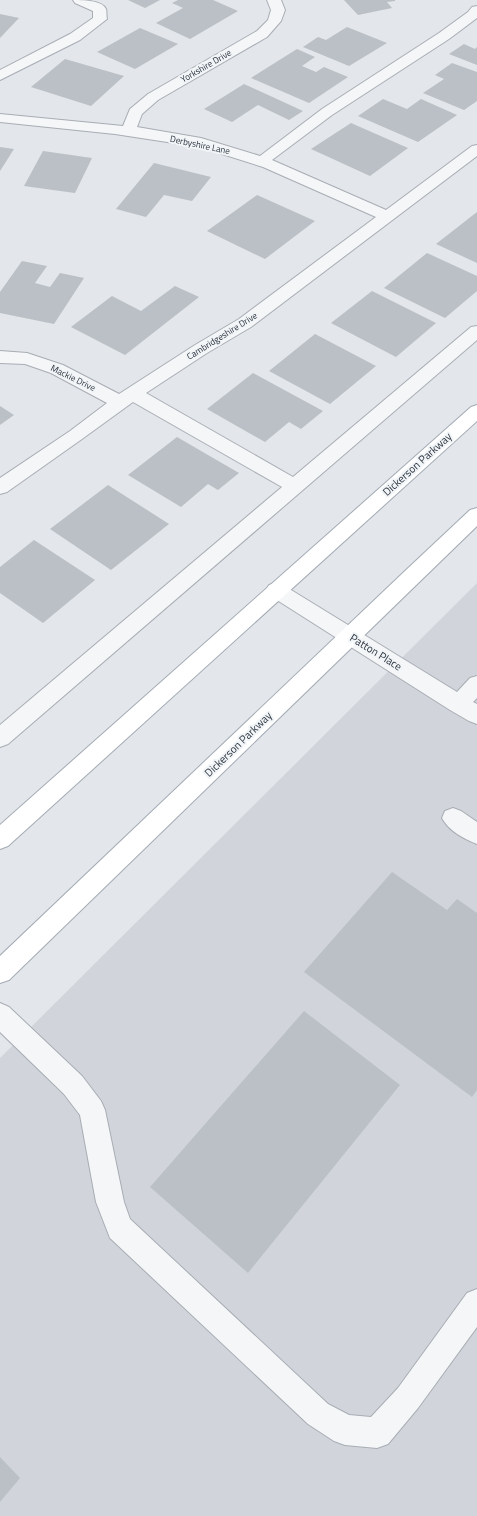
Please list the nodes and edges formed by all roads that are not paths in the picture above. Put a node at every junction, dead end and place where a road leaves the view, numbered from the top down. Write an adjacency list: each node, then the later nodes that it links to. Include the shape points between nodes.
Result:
1 (80, 0): 4 (street, via 99,9 100,19 75,37)
2 (274, 0): 6 (street, Yorkshire Drive, via 278,10 274,21 262,34 153,97 136,112)
3 (477, 10): 8 (street, via 444,36 327,112)
4 (0, 76)
5 (0, 118): 6 (street, Derbyshire Lane)
6 (128, 132): 8 (street, Derbyshire Lane, via 188,140)
7 (477, 149): 9 (street, Cambridgeshire Drive)
8 (262, 161): 9 (street, Derbyshire Lane)
9 (387, 216): 12 (street, Cambridgeshire Drive, via 245,323 200,349)
10 (477, 331): 14 (street)
11 (0, 357): 12 (street, Mackie Drive, via 27,359)
12 (127, 398): 14 (street, Mackie Drive); 15 (street, Cambridgeshire Drive)
13 (477, 411): 17 (main road, Dickerson Parkway)
14 (294, 486): 22 (street)
15 (0, 487)
16 (477, 515): 18 (main road, Dickerson Parkway)
17 (276, 590): 18 (street, Patton Place); 25 (main road, Dickerson Parkway)
18 (350, 636): 20 (street, Patton Place); 26 (main road, Dickerson Parkway)
19 (477, 684): 20 (street)
20 (458, 704): 21 (street, Patton Place)
21 (477, 715)
22 (0, 738)
23 (453, 818): 24 (street)
24 (477, 834)
25 (0, 839)
26 (0, 972)
27 (0, 1015): 28 (street, via 73,1085 92,1110 110,1202 120,1228 318,1414 345,1430 377,1432 408,1398)
28 (477, 1303)

